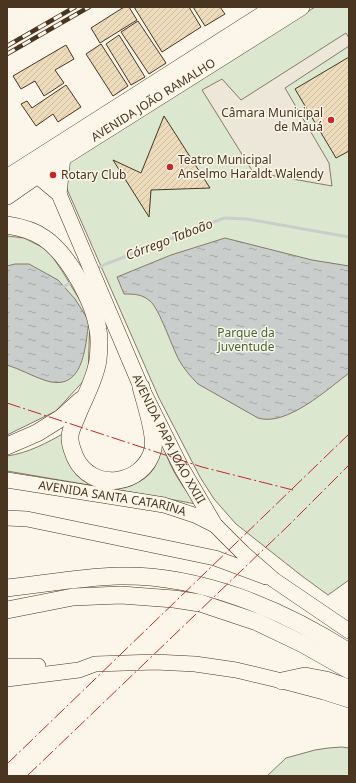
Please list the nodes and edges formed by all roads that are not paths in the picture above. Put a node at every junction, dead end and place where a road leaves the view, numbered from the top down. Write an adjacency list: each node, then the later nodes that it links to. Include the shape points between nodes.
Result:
1 (274, 7): 4 (highway, AVENIDA JOÃO RAMALHO)
2 (301, 7): 3 (highway, AVENIDA JOÃO RAMALHO)
3 (63, 157): 5 (highway, AVENIDA JOÃO RAMALHO); 6 (main road, AVENIDA PAPA JOÃO XXIII)
4 (12, 175): 5 (main road, AVENIDA PAPA JOÃO XXIII)
5 (35, 176): 6 (main road, AVENIDA PAPA JOÃO XXIII); 7 (highway, AVENIDA JOÃO RAMALHO)
6 (59, 194): 9 (main road, AVENIDA PAPA JOÃO XXIII, via 83,250)
7 (7, 196)
8 (7, 225): 9 (highway, via 27,229 44,237)
9 (96, 298): 10 (main road, AVENIDA PAPA JOÃO XXIII); 11 (highway, via 99,345 95,371)
10 (141, 387): 11 (highway, via 153,435 153,448 149,460 140,471 124,479 108,482 86,473 72,448 71,429); 15 (main road, AVENIDA PAPA JOÃO XXIII, via 181,467)
11 (85, 395): 12 (highway, via 61,418 37,433)
12 (7, 446)
13 (7, 480): 15 (main road, AVENIDA SANTA CATARINA, via 164,505)
14 (7, 518): 16 (main road, via 27,519 207,556)
15 (215, 525): 16 (main road, AVENIDA PAPA JOÃO XXIII)
16 (274, 580): 19 (main road, AVENIDA PAPA JOÃO XXIII)
17 (7, 588): 20 (highway, via 119,576 169,579 200,585 251,602 310,629)
18 (7, 610): 23 (highway, via 73,597 121,595 200,603 257,622)
19 (349, 631)
20 (349, 652)
21 (95, 664): 22 (main road); 24 (main road, via 79,670); 25 (main road, via 195,664)
22 (7, 666)
23 (349, 670)
24 (7, 679)
25 (282, 681): 26 (highway, via 305,676); 27 (main road)
26 (349, 688)
27 (349, 700)

